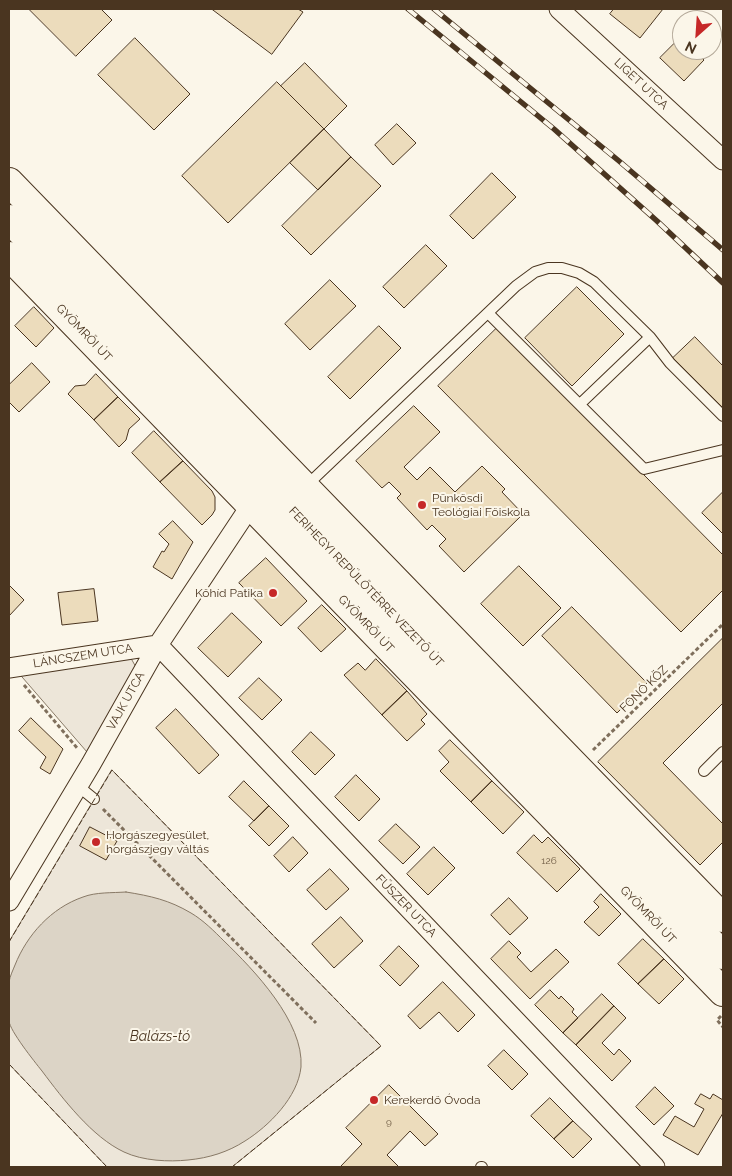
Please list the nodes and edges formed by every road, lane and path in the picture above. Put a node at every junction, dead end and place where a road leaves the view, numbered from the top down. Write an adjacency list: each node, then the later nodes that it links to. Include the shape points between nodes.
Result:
1 (559, 9): 2 (street, LIGET UTCA)
2 (723, 160)
3 (9, 182): 11 (street)
4 (9, 219): 26 (street, FERIHEGYI REPÜLŐTÉRRE VEZETŐ ÚT)
5 (9, 256): 12 (street, GYÖMRŐI ÚT)
6 (488, 313): 7 (lane, via 535,272 562,268 594,282); 8 (lane); 11 (lane)
7 (650, 337): 8 (lane); 9 (lane, via 670,363)
8 (580, 404): 10 (lane, via 644,469)
9 (723, 416)
10 (723, 450)
11 (305, 487): 19 (street)
12 (251, 505): 14 (street, VAJK UTCA); 27 (street, GYÖMRŐI ÚT)
13 (723, 624): 19 (path, FONÓ KÖZ)
14 (158, 645): 15 (street, LÁNCSZEM UTCA); 18 (street, VAJK UTCA); 31 (street, FŰSZER UTCA)
15 (9, 668)
16 (21, 683): 18 (path)
17 (723, 752): 20 (lane)
18 (91, 764): 21 (street, VAJK UTCA)
19 (576, 766): 25 (street)
20 (704, 771)
21 (78, 786): 22 (lane); 23 (street, VAJK UTCA)
22 (94, 800): 29 (path)
23 (14, 886): 24 (street, VAJK UTCA)
24 (9, 901)
25 (723, 918)
26 (723, 955)
27 (723, 992)
28 (717, 1020): 30 (path)
29 (316, 1023)
30 (723, 1027)
31 (655, 1167)

